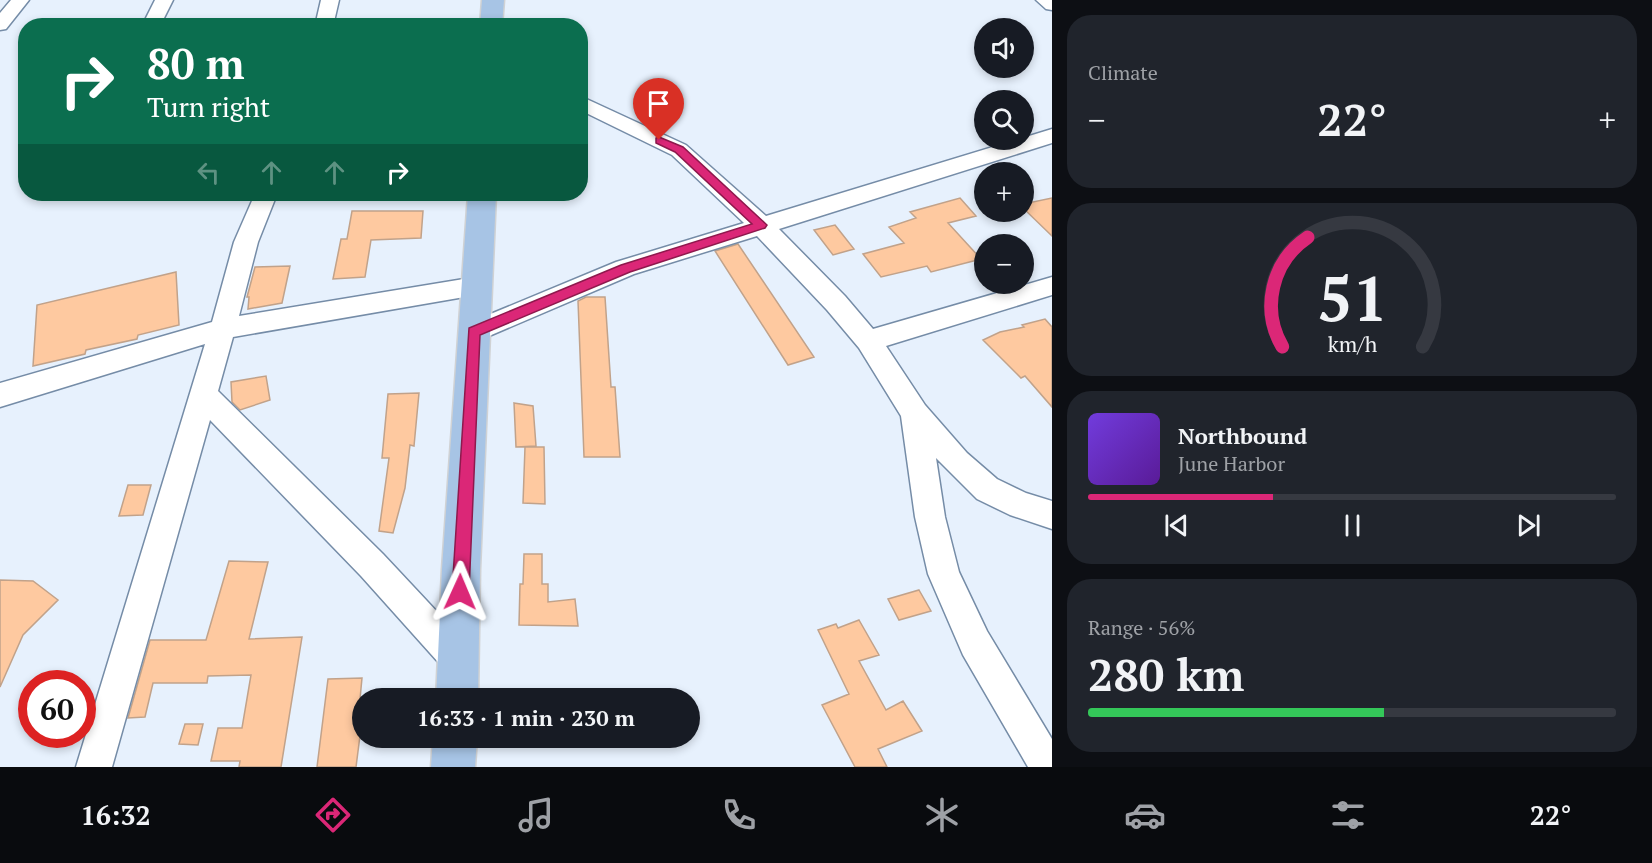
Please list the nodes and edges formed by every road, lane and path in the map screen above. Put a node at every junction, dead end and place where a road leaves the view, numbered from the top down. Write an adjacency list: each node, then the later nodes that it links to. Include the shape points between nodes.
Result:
1 (20, 0): 10 (street)
2 (164, 0): 7 (street)
3 (330, 0): 8 (street)
4 (493, 0): 9 (main road)
5 (1045, 0): 6 (street)
6 (1052, 5)
7 (155, 18)
8 (326, 18)
9 (492, 18)
10 (0, 25)
11 (588, 106): 15 (street, via 679,150)
12 (1052, 136): 15 (street)
13 (263, 201): 18 (street, via 246,242)
14 (482, 201): 16 (main road)
15 (761, 225): 19 (street, via 626,268); 20 (street)
16 (476, 286): 18 (street); 19 (main road)
17 (1052, 286): 20 (street)
18 (223, 329): 21 (street); 22 (street)
19 (473, 332): 25 (main road)
20 (868, 341): 23 (street)
21 (0, 395)
22 (204, 395): 25 (street, via 372,565); 28 (street)
23 (915, 413): 24 (street, via 957,462 987,489 1021,506); 30 (street, via 930,517 944,574 975,644)
24 (1052, 515)
25 (459, 660): 26 (main road)
26 (458, 688)
27 (454, 748): 29 (main road)
28 (93, 767)
29 (453, 767)
30 (1048, 767)

